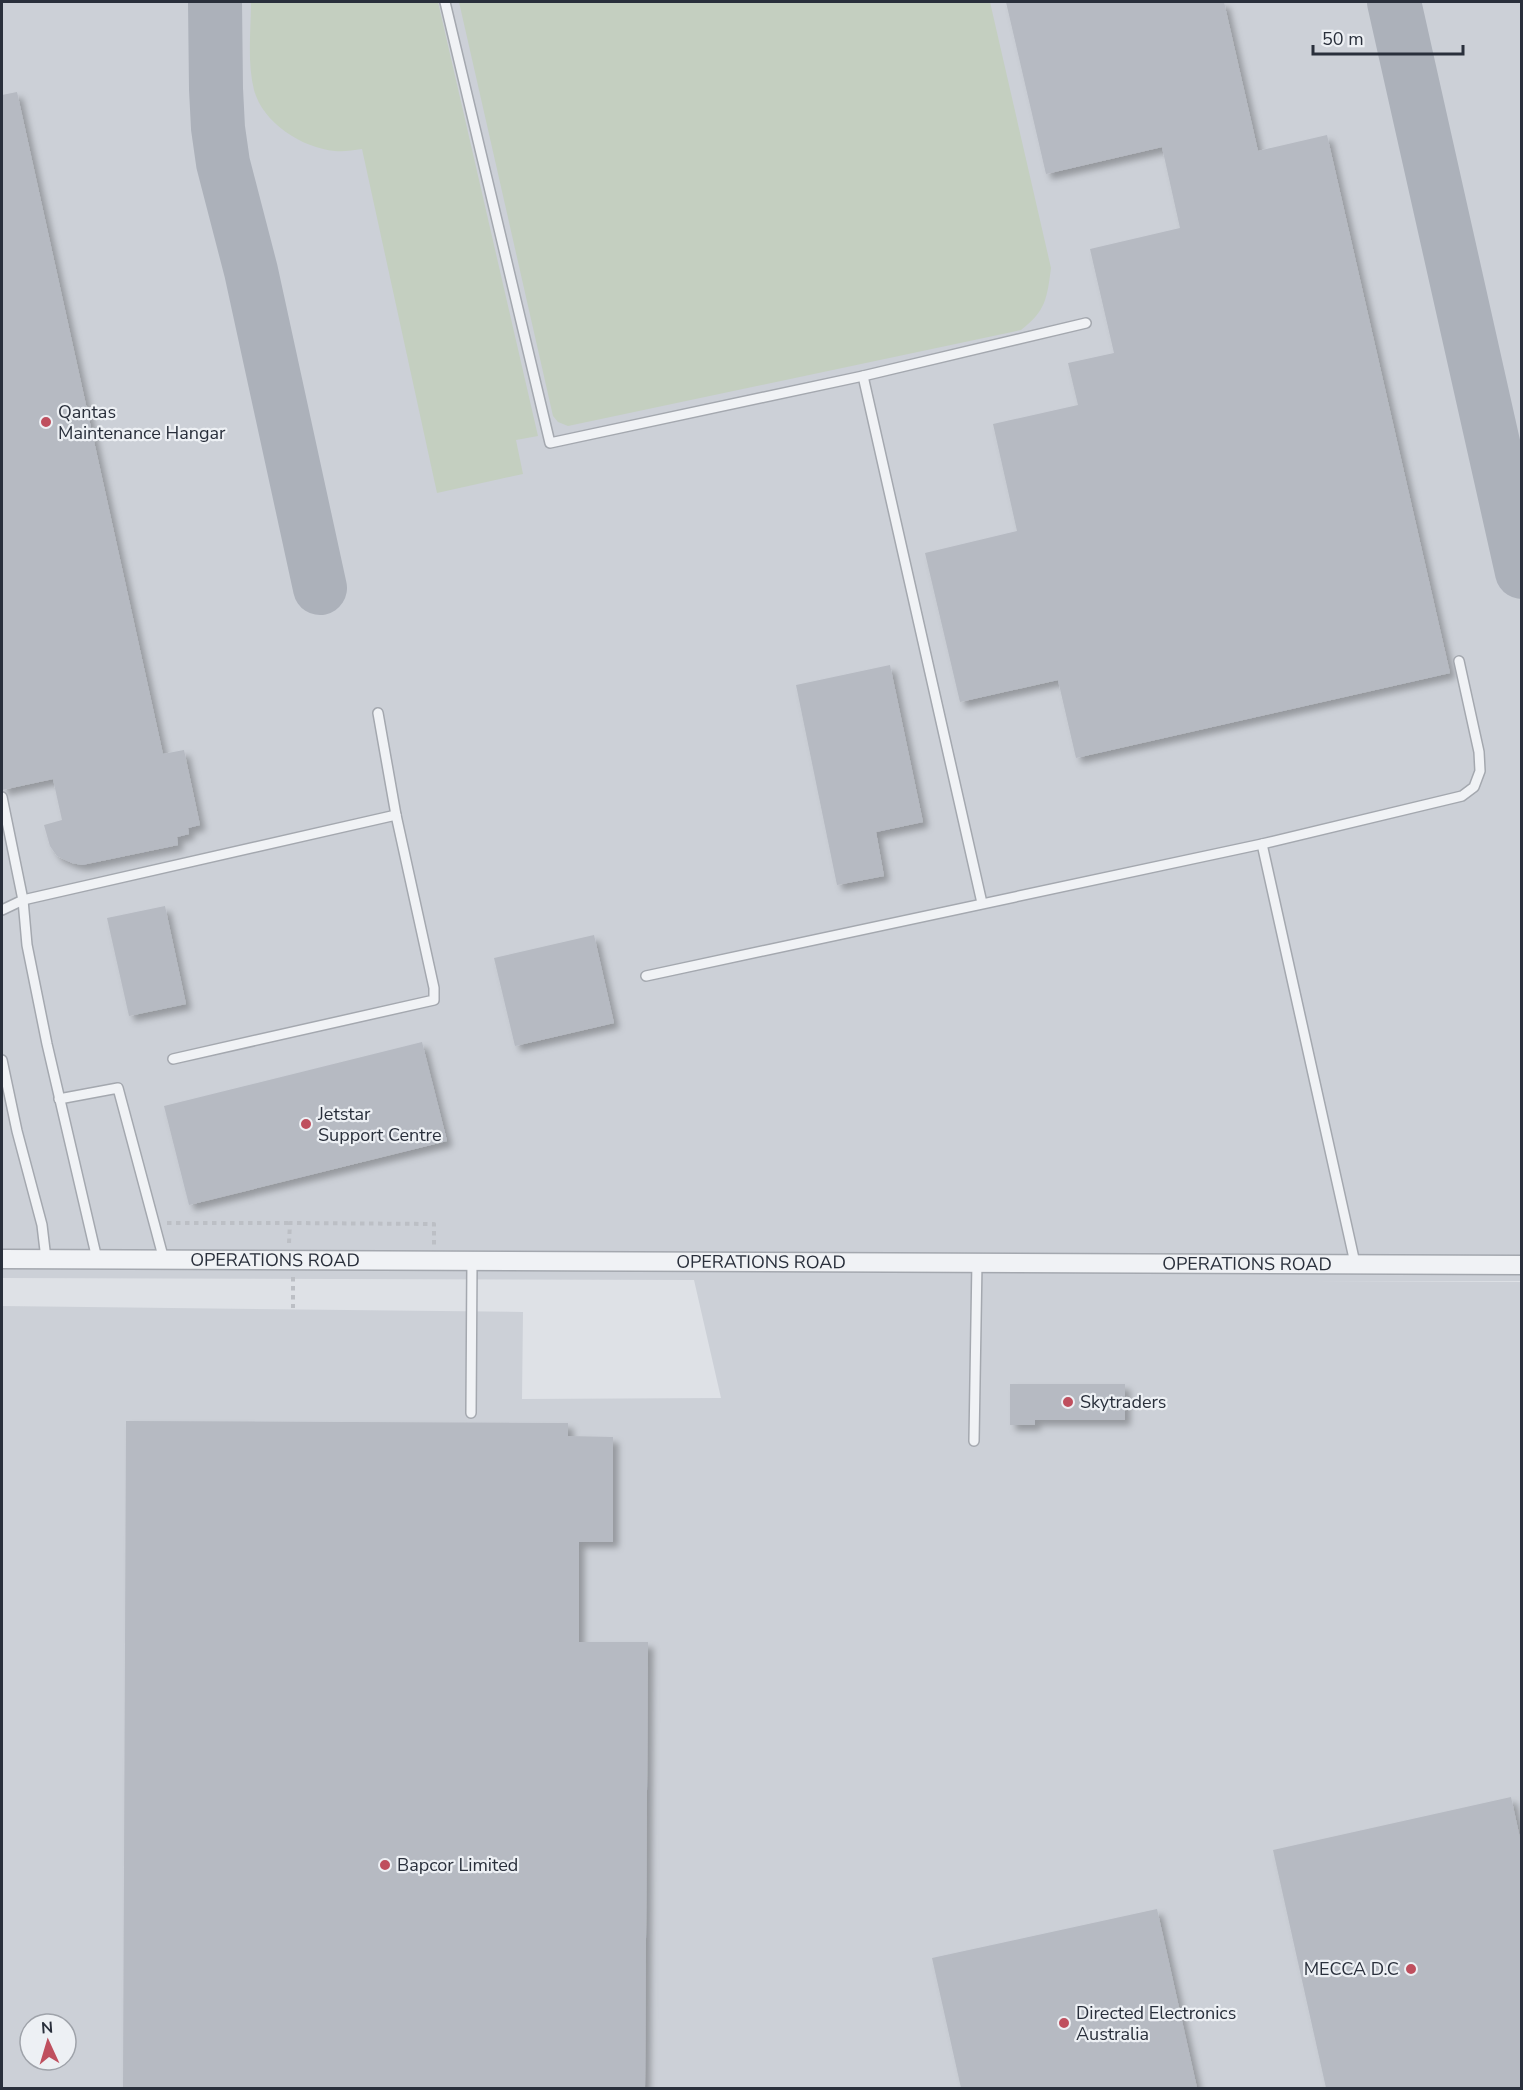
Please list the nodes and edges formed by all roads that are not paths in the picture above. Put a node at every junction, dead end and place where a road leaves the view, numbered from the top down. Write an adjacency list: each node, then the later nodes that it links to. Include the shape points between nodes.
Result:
1 (445, 2): 3 (lane, via 550,443)
2 (1086, 323): 3 (lane)
3 (862, 376): 10 (lane)
4 (1459, 661): 8 (lane, via 1479,752 1480,771 1474,787 1449,800)
5 (378, 713): 7 (lane)
6 (2, 797): 9 (lane)
7 (396, 815): 9 (lane); 13 (lane, via 434,1000)
8 (1262, 844): 10 (lane); 22 (lane)
9 (23, 900): 11 (lane); 15 (lane, via 27,945)
10 (982, 903): 12 (lane)
11 (2, 910)
12 (646, 976)
13 (173, 1059)
14 (2, 1060): 17 (lane, via 42,1225)
15 (59, 1099): 18 (lane); 19 (lane, via 118,1088)
16 (2, 1259): 17 (street, OPERATIONS ROAD)
17 (46, 1259): 18 (street, OPERATIONS ROAD)
18 (97, 1259): 19 (street, OPERATIONS ROAD)
19 (164, 1260): 20 (street, OPERATIONS ROAD)
20 (472, 1260): 21 (street, OPERATIONS ROAD); 24 (lane)
21 (978, 1262): 22 (street, OPERATIONS ROAD); 25 (lane)
22 (1355, 1263): 23 (street, OPERATIONS ROAD)
23 (1521, 1264)
24 (471, 1413)
25 (974, 1442)

